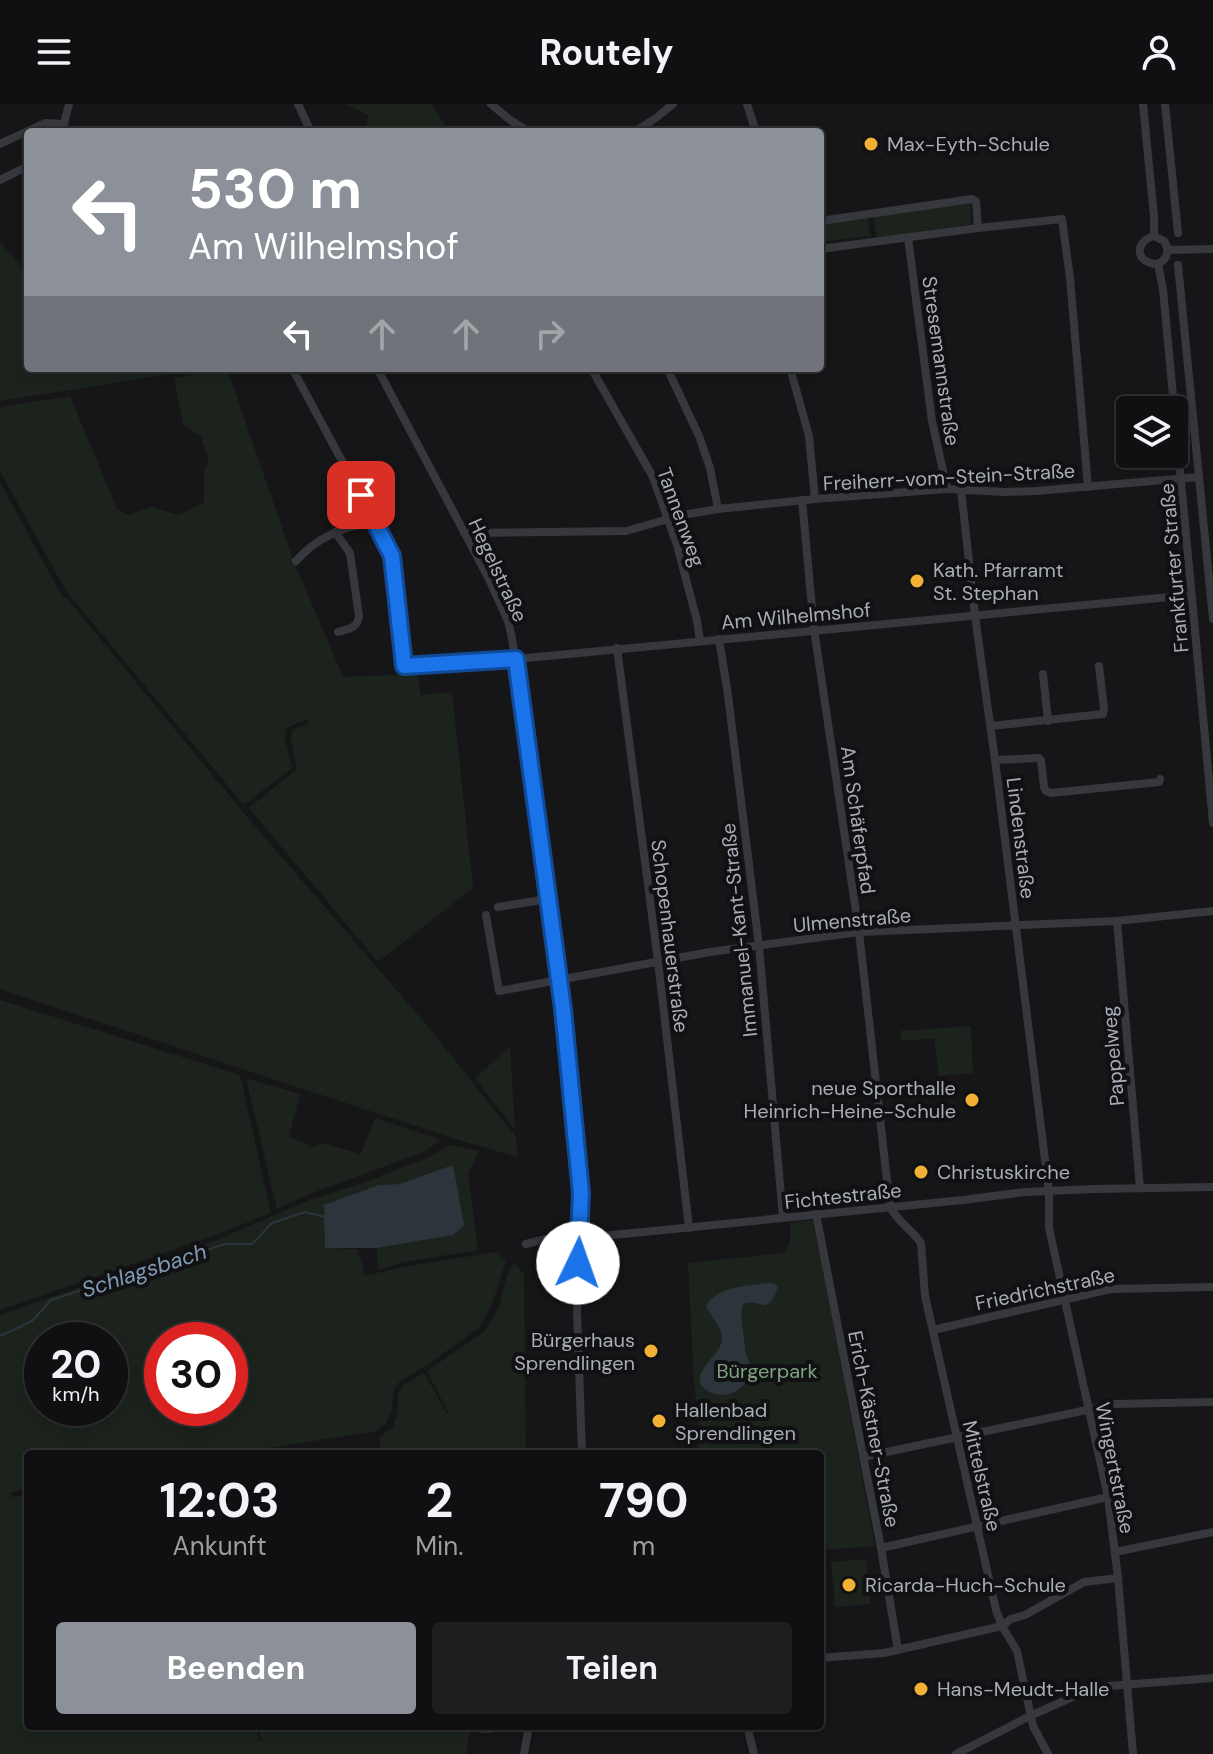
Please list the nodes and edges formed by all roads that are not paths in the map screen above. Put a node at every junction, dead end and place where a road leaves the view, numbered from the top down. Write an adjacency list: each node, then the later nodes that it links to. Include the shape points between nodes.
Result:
1 (69, 104): 9 (street)
2 (298, 104): 10 (street)
3 (491, 104): 11 (street)
4 (673, 104): 12 (street)
5 (747, 104): 13 (street)
6 (1143, 104): 21 (street)
7 (1165, 104): 20 (street)
8 (34, 128): 9 (street, via 45,123)
9 (62, 128)
10 (309, 128)
11 (523, 128)
12 (640, 128)
13 (755, 128)
14 (24, 133): 15 (street)
15 (0, 144)
16 (24, 168): 17 (street)
17 (0, 180)
18 (824, 220): 19 (street, via 972,199)
19 (978, 228): 22 (street); 35 (street, via 1062,219)
20 (1178, 233)
21 (1154, 236): 25 (street); 26 (street, via 1145,239 1140,252 1148,263)
22 (908, 238): 23 (street); 36 (street, Stresemannstraße, via 932,421)
23 (824, 248)
24 (1213, 249): 25 (street)
25 (1168, 250): 26 (street)
26 (1158, 264): 34 (street, Frankfurter Straße)
27 (1178, 265): 33 (street, Frankfurter Straße)
28 (294, 372): 42 (street)
29 (379, 372): 44 (street, Hegelstraße)
30 (593, 372): 41 (street, Tannenweg, via 653,477)
31 (669, 372): 40 (street, via 699,436)
32 (791, 372): 38 (street, via 809,436)
33 (1199, 477): 34 (street, Freiherr-vom-Stein-Straße); 48 (street, Frankfurter Straße)
34 (1182, 478): 35 (street, Freiherr-vom-Stein-Straße); 46 (street, Frankfurter Straße)
35 (1088, 487): 37 (street, Freiherr-vom-Stein-Straße)
36 (947, 489): 37 (street, Freiherr-vom-Stein-Straße); 38 (street, Freiherr-vom-Stein-Straße)
37 (961, 489): 47 (street, Lindenstraße)
38 (815, 499): 39 (street, Freiherr-vom-Stein-Straße)
39 (802, 500): 40 (street, Freiherr-vom-Stein-Straße); 50 (street, Am Schäferpfad)
40 (718, 509): 41 (street, Freiherr-vom-Stein-Straße)
41 (668, 519): 44 (street, Freiherr-vom-Stein-Straße, via 618,531); 53 (street, Tannenweg)
42 (375, 522): 43 (street); 55 (street, Am Wilhelmshof, via 392,556 404,666)
43 (335, 532): 45 (street); 51 (street, via 350,553 359,616 357,624)
44 (464, 533): 55 (street, Hegelstraße, via 508,621)
45 (296, 561)
46 (1191, 595): 47 (street, Am Wilhelmshof); 49 (street, Frankfurter Straße)
47 (975, 616): 50 (street, Am Wilhelmshof); 59 (street, Lindenstraße)
48 (1213, 621): 49 (street)
49 (1195, 625): 62 (street, Frankfurter Straße)
50 (814, 629): 52 (street, Am Wilhelmshof); 69 (street, Am Schäferpfad)
51 (338, 632)
52 (719, 639): 53 (street, Am Wilhelmshof); 70 (street, Immanuel-Kant-Straße)
53 (700, 641): 54 (street, Am Wilhelmshof)
54 (617, 648): 55 (street, Am Wilhelmshof); 71 (street, Schopenhauerstraße)
55 (516, 659): 63 (street, Hegelstraße)
56 (1099, 666): 58 (street, via 1103,714)
57 (1043, 674): 58 (street)
58 (1048, 721): 59 (street)
59 (991, 726): 60 (street, Lindenstraße)
60 (995, 760): 61 (street, via 1039,758 1044,787 1051,793); 68 (street, Lindenstraße)
61 (1160, 779)
62 (1213, 823)
63 (548, 899): 64 (street); 72 (street, Hegelstraße)
64 (498, 907)
65 (1213, 911): 67 (street, Ulmenstraße)
66 (486, 915): 72 (street, Ulmenstraße, via 499,991)
67 (1117, 921): 68 (street, Ulmenstraße); 74 (street, Pappelweg)
68 (1016, 925): 69 (street, Ulmenstraße); 75 (street, Lindenstraße)
69 (859, 932): 70 (street, Ulmenstraße); 76 (street, Am Schäferpfad)
70 (759, 946): 71 (street, Ulmenstraße); 78 (street, Immanuel-Kant-Straße)
71 (658, 961): 72 (street, Ulmenstraße); 79 (street, Schopenhauerstraße)
72 (560, 980): 80 (street, Hegelstraße, via 581,1193)
73 (1213, 1187): 74 (street, Fichtestraße)
74 (1140, 1188): 75 (street, Fichtestraße)
75 (1049, 1191): 76 (street, Fichtestraße); 83 (street, Wingertstraße, via 1049,1228)
76 (890, 1207): 77 (street, Fichtestraße); 84 (street, Mittelstraße, via 921,1243 923,1290)
77 (816, 1214): 78 (street, Fichtestraße); 89 (street, Erich-Kästner-Straße)
78 (783, 1218): 79 (street, Fichtestraße)
79 (689, 1228): 80 (street, Fichtestraße)
80 (579, 1238): 81 (street, Fichtestraße); 88 (street, Hegelstraße)
81 (526, 1244)
82 (1213, 1287): 83 (street, Friedrichstraße, via 1119,1288)
83 (1064, 1299): 84 (street, Friedrichstraße); 86 (street, Wingertstraße)
84 (933, 1330): 87 (street, Mittelstraße)
85 (1213, 1402): 86 (street, via 1121,1403)
86 (1088, 1410): 87 (street); 90 (street, Wingertstraße)
87 (957, 1436): 89 (street); 91 (street, Mittelstraße)
88 (582, 1450)
89 (863, 1457): 93 (street, Erich-Kästner-Straße)
90 (1108, 1497): 91 (street); 94 (street, Wingertstraße)
91 (977, 1526): 93 (street); 96 (street, Mittelstraße)
92 (1213, 1532): 94 (street)
93 (881, 1548): 97 (street, Erich-Kästner-Straße)
94 (1115, 1552): 95 (street, Wingertstraße)
95 (1118, 1578): 96 (street, via 1084,1582); 100 (street, Wingertstraße)
96 (1002, 1626): 97 (street); 101 (street, Mittelstraße, via 1017,1651)
97 (898, 1650): 98 (street)
98 (824, 1658)
99 (1213, 1678): 100 (street)
100 (1128, 1685): 101 (street, via 1095,1687); 108 (street, Wingertstraße)
101 (1030, 1716): 106 (street); 107 (street, Mittelstraße)
102 (528, 1730): 104 (street)
103 (748, 1730): 105 (street)
104 (524, 1754)
105 (754, 1754)
106 (956, 1754)
107 (1048, 1754)
108 (1133, 1754)

